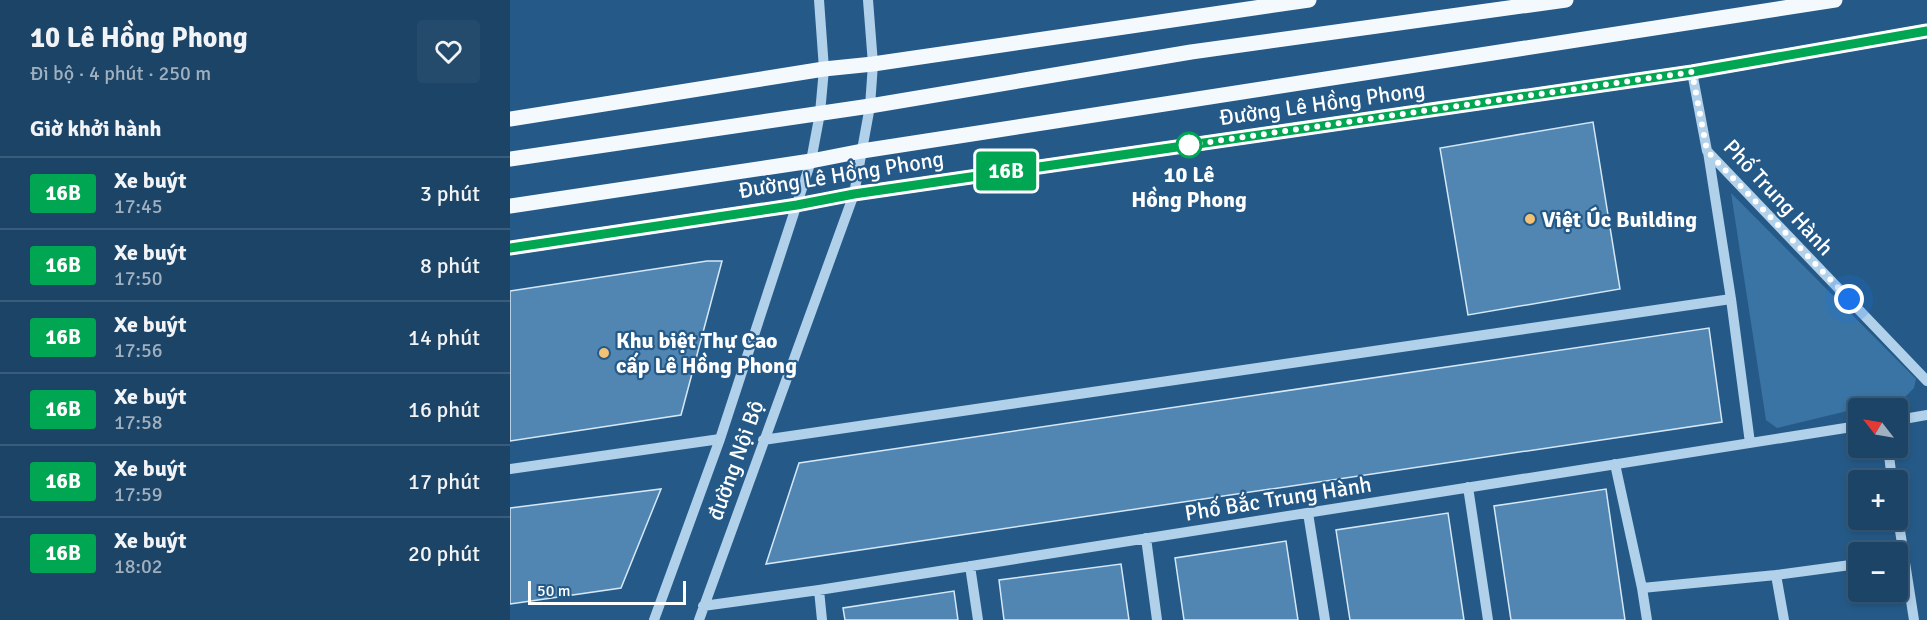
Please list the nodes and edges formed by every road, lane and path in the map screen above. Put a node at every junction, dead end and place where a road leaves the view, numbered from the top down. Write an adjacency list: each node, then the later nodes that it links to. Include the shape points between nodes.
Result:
1 (819, 0): 8 (street, đường Nội Bộ)
2 (868, 0): 7 (street, đường Nội Bộ)
3 (1309, 0): 7 (main road)
4 (1566, 0): 10 (main road, via 1191,52)
5 (1835, 0): 13 (main road, Đường Lê Hồng Phong)
6 (1927, 31): 9 (main road, Đường Lê Hồng Phong)
7 (873, 64): 8 (main road); 10 (street, đường Nội Bộ)
8 (824, 69): 11 (street, đường Nội Bộ); 12 (main road)
9 (1692, 72): 14 (street, Phố Trung Hành); 17 (main road, Đường Lê Hồng Phong)
10 (870, 106): 11 (main road); 13 (street, đường Nội Bộ)
11 (820, 113): 15 (main road); 16 (street, đường Nội Bộ)
12 (510, 119)
13 (862, 151): 16 (main road, Đường Lê Hồng Phong); 17 (street, đường Nội Bộ)
14 (1707, 151): 21 (street); 22 (street, Phố Trung Hành)
15 (510, 159)
16 (811, 160): 18 (street, đường Nội Bộ); 19 (main road, Đường Lê Hồng Phong)
17 (854, 194): 18 (main road, Đường Lê Hồng Phong); 27 (street, đường Nội Bộ)
18 (797, 205): 20 (main road, Đường Lê Hồng Phong); 26 (street, đường Nội Bộ)
19 (510, 206)
20 (510, 248)
21 (1731, 299): 27 (street); 28 (street)
22 (1927, 381)
23 (1927, 415): 24 (street)
24 (1908, 418)
25 (1848, 428): 28 (street, Phố Bắc Trung Hành)
26 (720, 439): 30 (street); 41 (street, đường Nội Bộ)
27 (763, 440): 40 (street, đường Nội Bộ)
28 (1750, 443): 29 (street, Phố Bắc Trung Hành)
29 (1615, 464): 31 (street, Phố Bắc Trung Hành); 37 (street)
30 (510, 470)
31 (1468, 487): 32 (street, Phố Bắc Trung Hành); 47 (street)
32 (1308, 513): 33 (street, Phố Bắc Trung Hành); 46 (street)
33 (1146, 538): 35 (street, Phố Bắc Trung Hành); 45 (street)
34 (1848, 565): 36 (street)
35 (970, 566): 38 (street, Phố Bắc Trung Hành); 44 (street)
36 (1776, 575): 37 (street); 49 (street)
37 (1642, 588): 48 (street)
38 (819, 590): 40 (street, Phố Bắc Trung Hành); 43 (street)
39 (1908, 594): 50 (street)
40 (704, 606): 42 (street, đường Nội Bộ)
41 (654, 620)
42 (699, 620)
43 (822, 620)
44 (978, 620)
45 (1158, 620)
46 (1324, 620)
47 (1488, 620)
48 (1647, 620)
49 (1784, 620)
50 (1914, 620)

